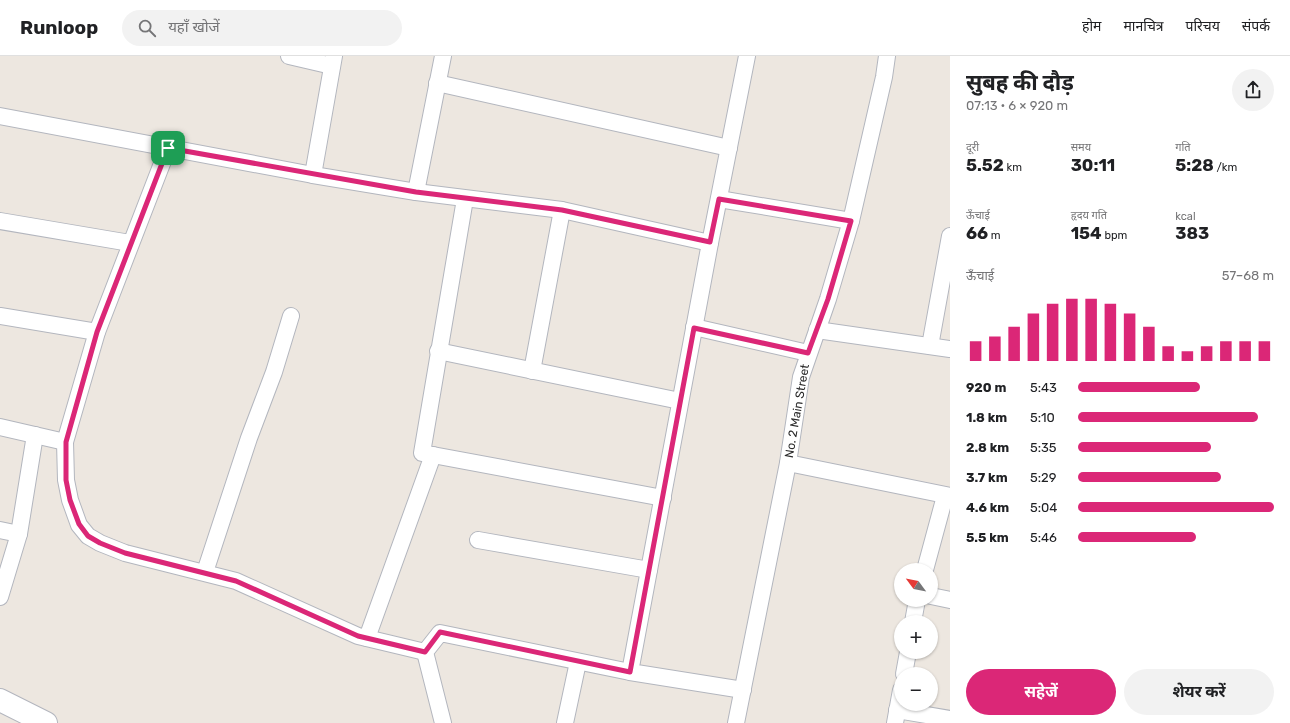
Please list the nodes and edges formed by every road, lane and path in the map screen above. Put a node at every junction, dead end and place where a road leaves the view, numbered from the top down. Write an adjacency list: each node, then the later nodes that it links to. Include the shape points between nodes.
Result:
1 (289, 56): 5 (street)
2 (443, 56): 6 (street)
3 (747, 56): 9 (street)
4 (887, 56): 16 (street, No. 2 Main Street)
5 (333, 61): 10 (street)
6 (437, 83): 9 (street); 11 (street)
7 (0, 116): 8 (street)
8 (168, 148): 10 (street); 19 (street)
9 (729, 148): 13 (street)
10 (313, 175): 11 (street)
11 (416, 192): 12 (street)
12 (465, 199): 14 (street); 27 (street)
13 (719, 199): 16 (street); 18 (street)
14 (562, 210): 18 (street); 29 (street)
15 (0, 221): 19 (street)
16 (851, 221): 23 (street, No. 2 Main Street)
17 (950, 236): 25 (street)
18 (710, 242): 22 (street)
19 (130, 243): 24 (street)
20 (0, 316): 24 (street)
21 (291, 316): 43 (street)
22 (694, 328): 28 (street); 30 (street)
23 (817, 330): 25 (street); 28 (street, No. 2 Main Street)
24 (97, 332): 33 (street)
25 (930, 346): 26 (street)
26 (950, 349)
27 (438, 351): 29 (street); 34 (street, via 422,453)
28 (808, 353): 35 (street, No. 2 Main Street, via 801,377)
29 (532, 371): 30 (street)
30 (680, 401): 37 (street)
31 (0, 427): 32 (street)
32 (35, 435): 33 (street); 39 (street)
33 (66, 442): 43 (street, via 66,480 70,500 79,524 88,536 125,553)
34 (433, 455): 37 (street); 47 (street)
35 (788, 463): 36 (street); 51 (street, No. 2 Main Street)
36 (948, 496): 41 (street)
37 (662, 498): 42 (street)
38 (0, 530): 39 (street)
39 (19, 534): 44 (street)
40 (478, 540): 42 (street)
41 (927, 563)
42 (649, 570): 50 (street)
43 (205, 572): 47 (street, via 236,581)
44 (0, 597)
45 (938, 597): 46 (street)
46 (950, 600)
47 (367, 638): 48 (street)
48 (425, 652): 49 (street, via 440,632); 56 (street)
49 (578, 662): 50 (street); 57 (street)
50 (630, 672): 51 (street)
51 (743, 690): 58 (street, No. 2 Main Street)
52 (0, 700): 55 (street)
53 (896, 716): 54 (street)
54 (950, 719)
55 (46, 723)
56 (443, 723)
57 (565, 723)
58 (736, 723)

